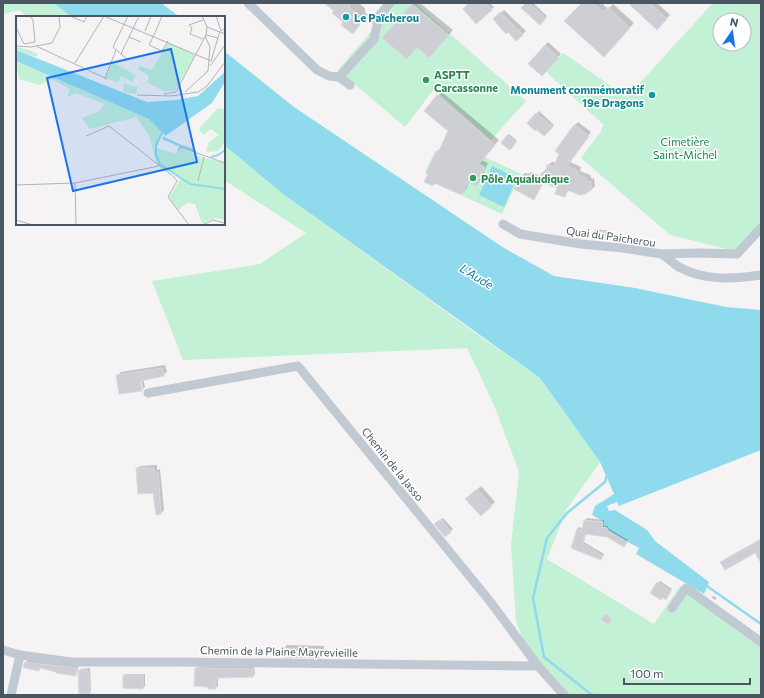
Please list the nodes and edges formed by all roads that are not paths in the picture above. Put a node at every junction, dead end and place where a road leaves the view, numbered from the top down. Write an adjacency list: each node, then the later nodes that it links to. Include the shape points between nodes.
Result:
1 (248, 3): 3 (street, via 317,70)
2 (390, 3): 3 (street, via 379,16 374,39)
3 (339, 78): 4 (street)
4 (350, 85)
5 (503, 224): 7 (street, Quai du Paicherou, via 520,234)
6 (761, 228): 7 (street, via 737,254)
7 (661, 254): 8 (street, Quai du Paicherou, via 681,268 703,276 734,279)
8 (761, 275)
9 (148, 393): 14 (street, Chemin de la Jasso, via 298,366 489,600)
10 (672, 608): 11 (street, via 686,588)
11 (761, 642)
12 (3, 650): 13 (street, Chemin de la Plaine Mayrevieille)
13 (20, 655): 14 (street, Chemin de la Plaine Mayrevieille, via 71,662); 15 (street)
14 (538, 666): 16 (street, Chemin de la Jasso)
15 (11, 695)
16 (564, 695)

